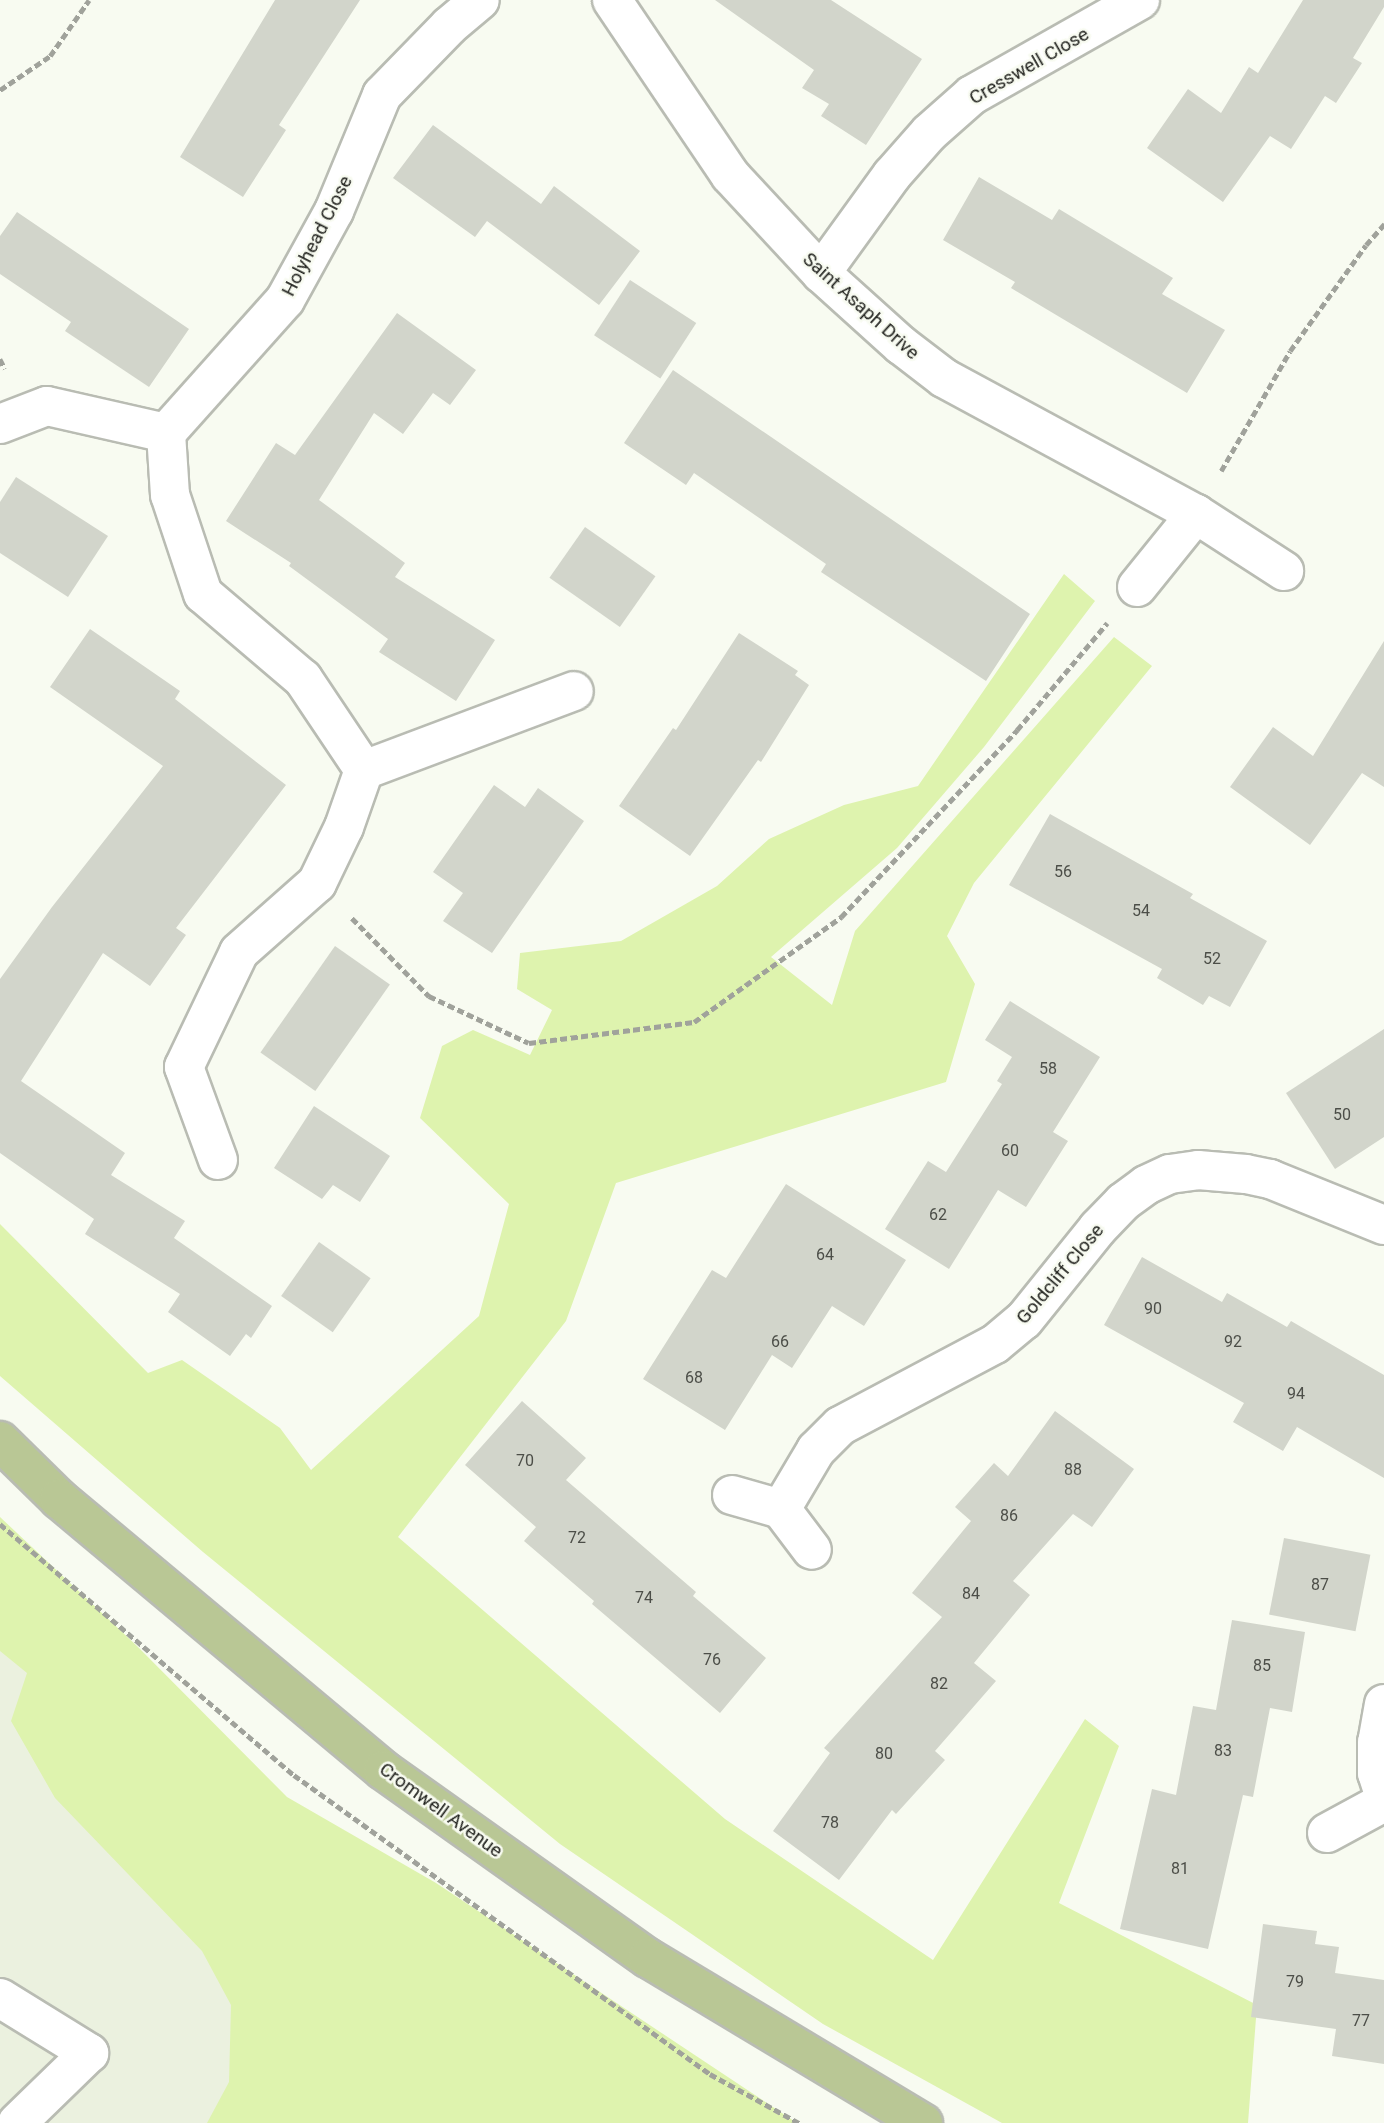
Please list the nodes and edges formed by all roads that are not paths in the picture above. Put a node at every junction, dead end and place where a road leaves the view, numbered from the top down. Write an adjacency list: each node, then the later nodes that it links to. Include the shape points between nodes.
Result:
1 (480, 0): 6 (street, Holyhead Close, via 382,95 334,211 285,300)
2 (612, 0): 4 (street, Saint Asaph Drive, via 730,175)
3 (1140, 0): 4 (street, Cresswell Close, via 972,95 929,133 892,175)
4 (821, 273): 7 (street, Saint Asaph Drive, via 944,378)
5 (0, 424): 6 (street, via 47,406)
6 (166, 433): 11 (street, via 170,495 203,594 303,679)
7 (1196, 514): 8 (street, Saint Asaph Drive); 9 (street)
8 (1284, 571)
9 (1137, 587)
10 (574, 691): 11 (street)
11 (364, 770): 12 (street, via 317,883 239,951 184,1066)
12 (218, 1160)
13 (1384, 1225): 16 (street, Goldcliff Close, via 1270,1179 1246,1174 1198,1170 1170,1174 1146,1185 1106,1219 1024,1320 995,1344 840,1426 816,1450)
14 (0, 1441): 24 (main road, Cromwell Avenue, via 59,1499 383,1770 648,1958)
15 (732, 1495): 16 (street)
16 (781, 1509): 17 (street)
17 (812, 1550)
18 (1384, 1704): 19 (street, via 1377,1742 1377,1773)
19 (1384, 1796)
20 (1384, 1802): 21 (street)
21 (1327, 1833)
22 (0, 1998): 23 (street, via 89,2053)
23 (18, 2123)
24 (923, 2123)

